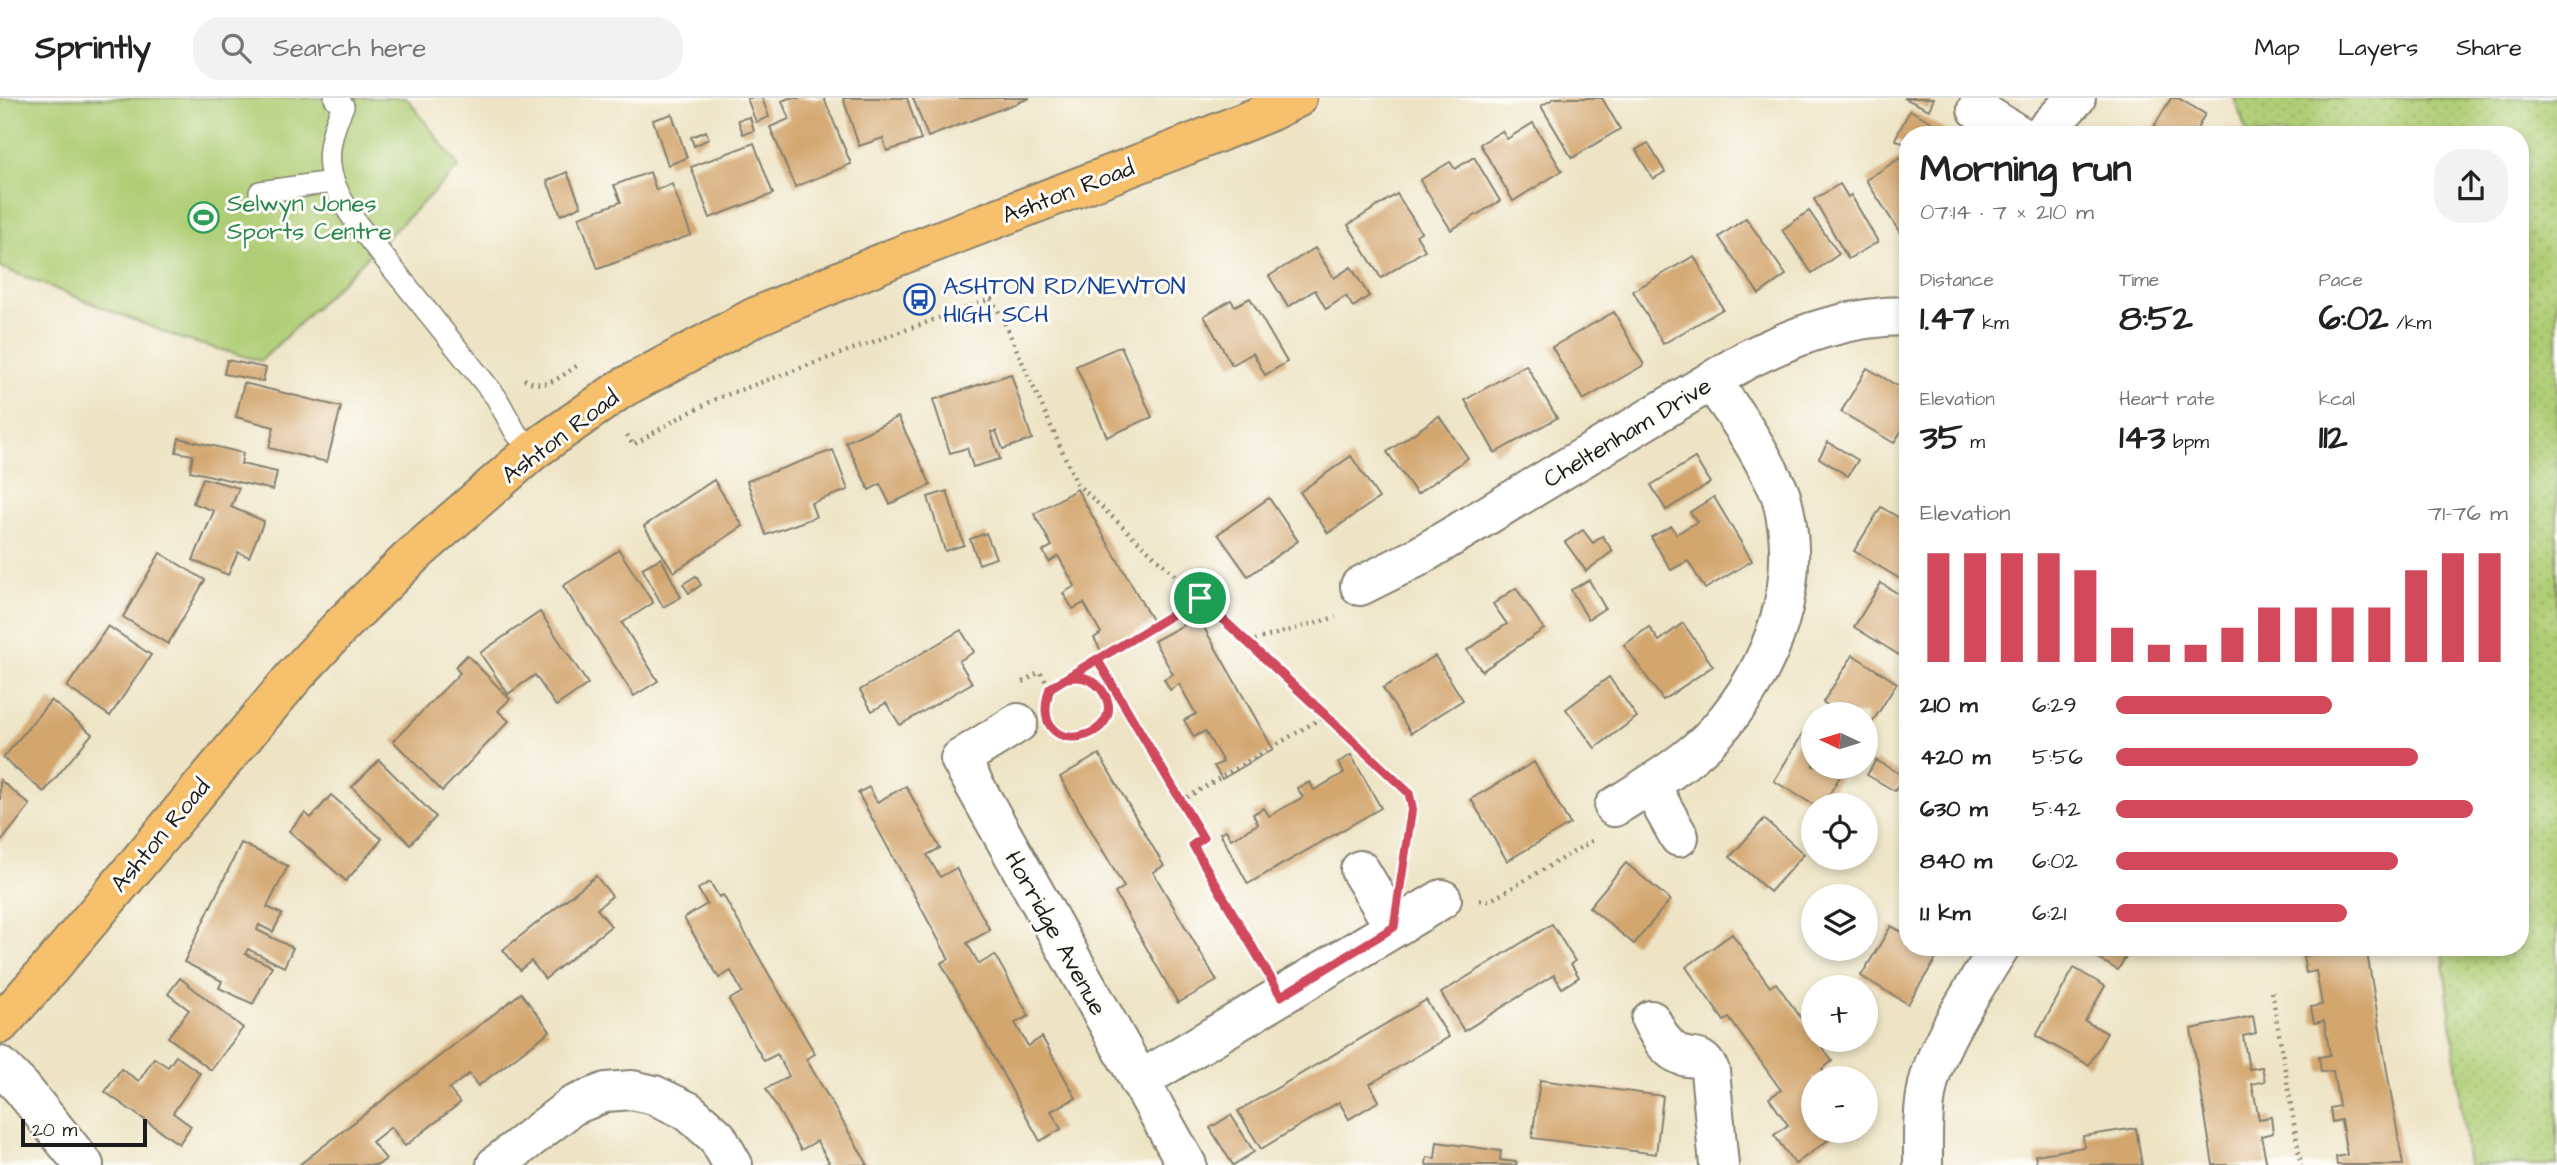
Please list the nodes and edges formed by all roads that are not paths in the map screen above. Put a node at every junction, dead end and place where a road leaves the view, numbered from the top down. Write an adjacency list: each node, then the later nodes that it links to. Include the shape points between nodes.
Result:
1 (1297, 98): 11 (main road, Ashton Road, via 755,317 621,389)
2 (2076, 98): 6 (street)
3 (342, 101): 7 (lane, via 329,144)
4 (1977, 109): 5 (street)
5 (2004, 126)
6 (2049, 126)
7 (332, 182): 8 (lane); 11 (lane, via 357,225 496,397 516,433)
8 (260, 192)
9 (1899, 317): 10 (street, Cheltenham Drive, via 1847,321 1775,345)
10 (1711, 382): 12 (street, Cheltenham Drive, via 1416,558); 14 (street, via 1740,420 1782,497 1788,535 1783,618 1752,684 1716,732)
11 (534, 450): 22 (main road, Ashton Road, via 410,558 340,627)
12 (1360, 586)
13 (1018, 723): 24 (street, Horridge Avenue, via 960,759)
14 (1650, 785): 15 (street); 16 (street)
15 (1614, 807)
16 (1679, 837)
17 (1360, 870): 19 (street)
18 (1442, 899): 19 (street)
19 (1394, 927): 24 (street)
20 (1995, 956): 30 (street, via 1959,1016 1928,1083)
21 (1651, 1020): 29 (street, via 1666,1046 1680,1056 1699,1057 1710,1071)
22 (0, 1024)
23 (0, 1066): 25 (street)
24 (1139, 1081): 28 (street, Horridge Avenue)
25 (84, 1165)
26 (496, 1165): 27 (street, via 572,1106 606,1092 632,1090 688,1111 717,1137)
27 (733, 1165)
28 (1187, 1165)
29 (1719, 1165)
30 (1923, 1165)

